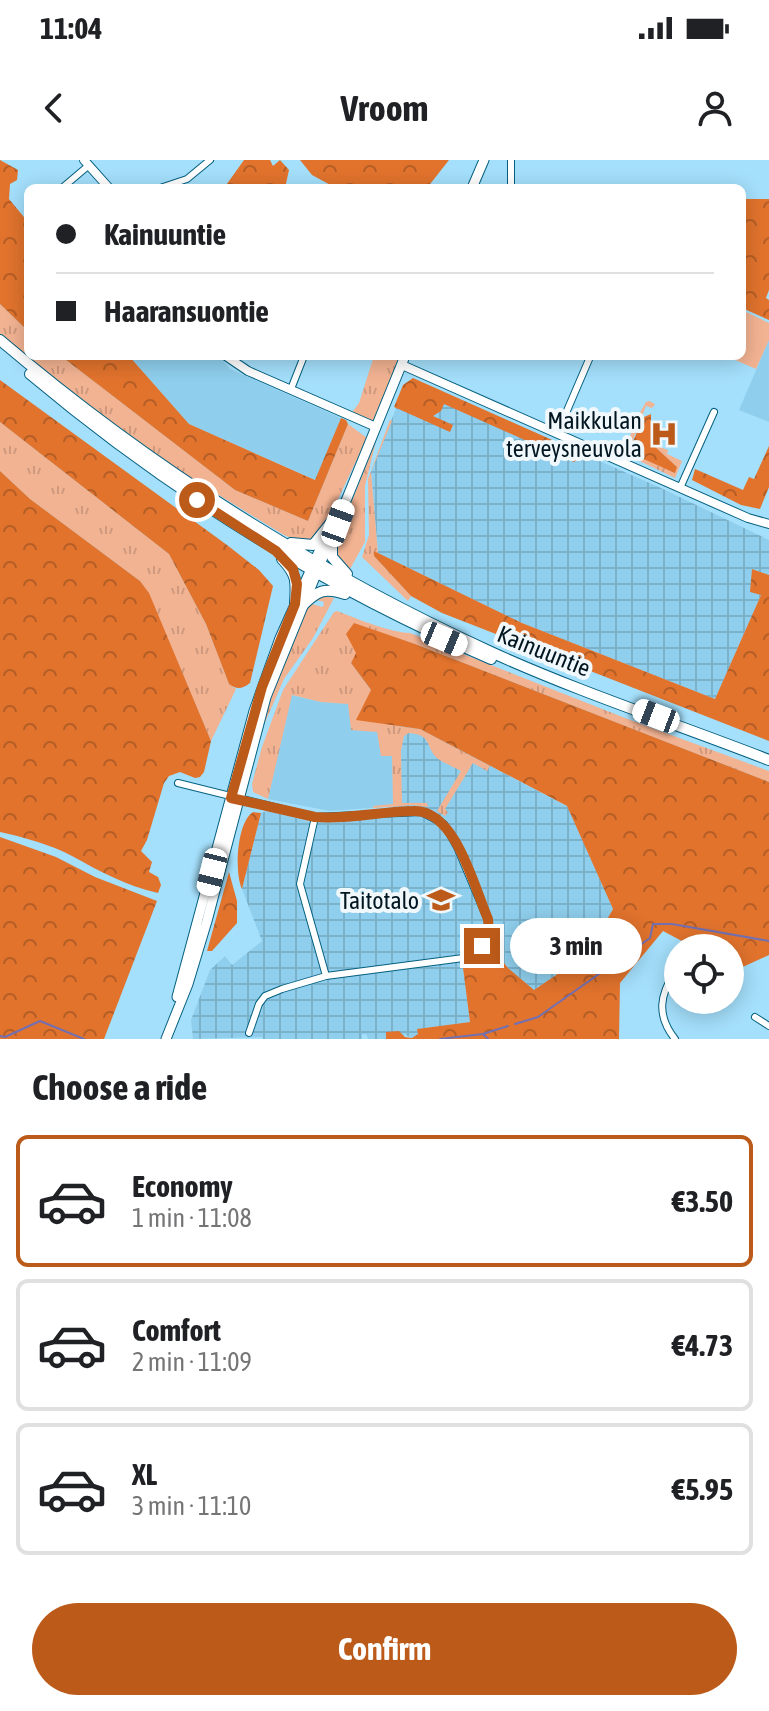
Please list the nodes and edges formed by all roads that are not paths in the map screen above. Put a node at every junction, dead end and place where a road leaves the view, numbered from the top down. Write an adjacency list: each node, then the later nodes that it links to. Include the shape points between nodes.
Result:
1 (210, 160): 7 (street)
2 (484, 160): 8 (main road)
3 (511, 160): 9 (street)
4 (86, 163): 5 (street); 6 (street)
5 (66, 184)
6 (105, 184)
7 (172, 184)
8 (474, 184)
9 (511, 184)
10 (0, 340): 13 (highway, Kainuuntie)
11 (0, 348): 27 (highway, Kainuuntie, via 156,471)
12 (24, 360): 27 (highway, Kainuuntie, via 160,464)
13 (24, 360)
14 (232, 360): 18 (street)
15 (302, 360): 18 (street)
16 (404, 360): 20 (main road); 21 (street)
17 (589, 360): 21 (street)
18 (291, 389): 20 (street)
19 (714, 412): 22 (street)
20 (376, 427): 23 (main road)
21 (557, 434): 22 (street)
22 (680, 488): 25 (street)
23 (345, 505): 24 (main road); 26 (main road)
24 (333, 520): 27 (highway, via 313,545); 28 (main road)
25 (769, 524)
26 (332, 541): 28 (main road); 29 (highway, via 332,557)
27 (278, 545): 28 (highway, Kainuuntie); 31 (highway, via 293,569)
28 (316, 568): 29 (highway, Kainuuntie); 30 (highway, Kainuuntie); 31 (main road)
29 (360, 586): 32 (highway, Kainuuntie, via 493,653)
30 (372, 604): 31 (highway, via 325,589); 33 (highway, Kainuuntie, via 531,676)
31 (299, 605): 35 (main road, via 262,687)
32 (769, 760)
33 (769, 766)
34 (178, 783): 35 (street)
35 (234, 799): 36 (street); 42 (main road, via 207,921)
36 (315, 817): 37 (street, via 300,884); 37 (street, via 413,811 436,818 449,829 489,928 482,946 465,959)
37 (326, 976): 41 (street, via 265,996)
38 (664, 991): 43 (street, via 663,1013)
39 (755, 1017): 40 (street)
40 (769, 1026)
41 (249, 1033)
42 (166, 1039)
43 (675, 1039)

